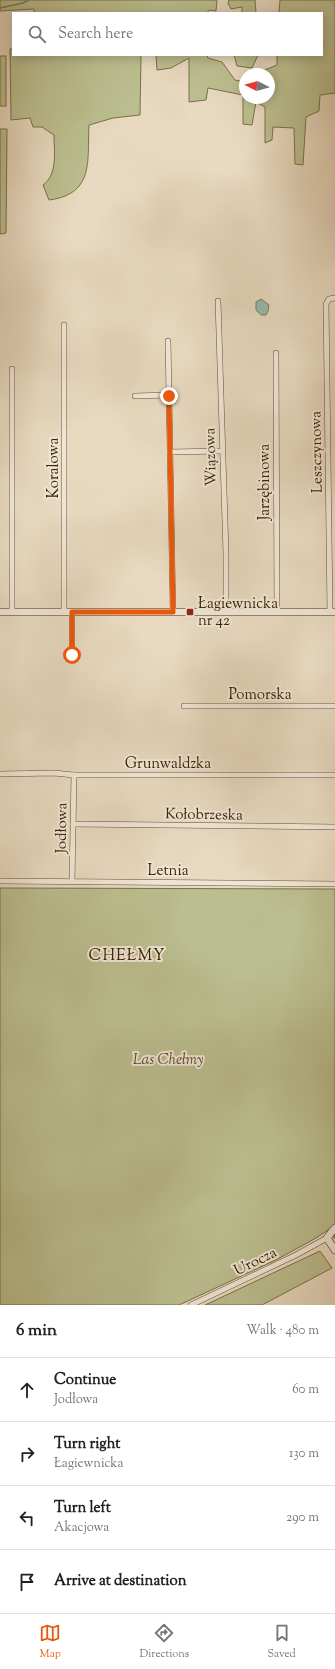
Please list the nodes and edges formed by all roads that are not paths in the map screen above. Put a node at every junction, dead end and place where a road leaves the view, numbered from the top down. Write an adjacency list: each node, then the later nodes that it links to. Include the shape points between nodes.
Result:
1 (335, 298): 17 (street, Leszczynowa, via 329,299 326,304)
2 (218, 301): 9 (street, Wiązowa)
3 (64, 325): 13 (street, Koralowa)
4 (168, 341): 8 (street)
5 (276, 353): 16 (street, Jarzębinowa)
6 (12, 369): 12 (street)
7 (134, 396): 8 (street)
8 (169, 396): 10 (street)
9 (222, 451): 10 (street); 15 (street, Wiązowa)
10 (170, 452): 14 (street)
11 (0, 612): 12 (street)
12 (12, 612): 13 (street)
13 (68, 612): 14 (street); 18 (street)
14 (173, 612): 15 (street)
15 (226, 612): 16 (street)
16 (277, 612): 17 (street)
17 (332, 612)
18 (72, 655)
19 (184, 706): 20 (street, Pomorska)
20 (335, 706)
21 (0, 774): 22 (street, Grunwaldzka)
22 (74, 775): 23 (street, Grunwaldzka); 24 (street, Jodłowa)
23 (335, 775)
24 (73, 824): 25 (street, Kołobrzeska); 27 (street, Jodłowa)
25 (335, 827)
26 (0, 881): 27 (street, Letnia)
27 (72, 882): 28 (street, Letnia)
28 (335, 884)
29 (335, 1228): 30 (street)
30 (327, 1238): 31 (street); 32 (street, Urocza)
31 (335, 1250)
32 (192, 1305)

